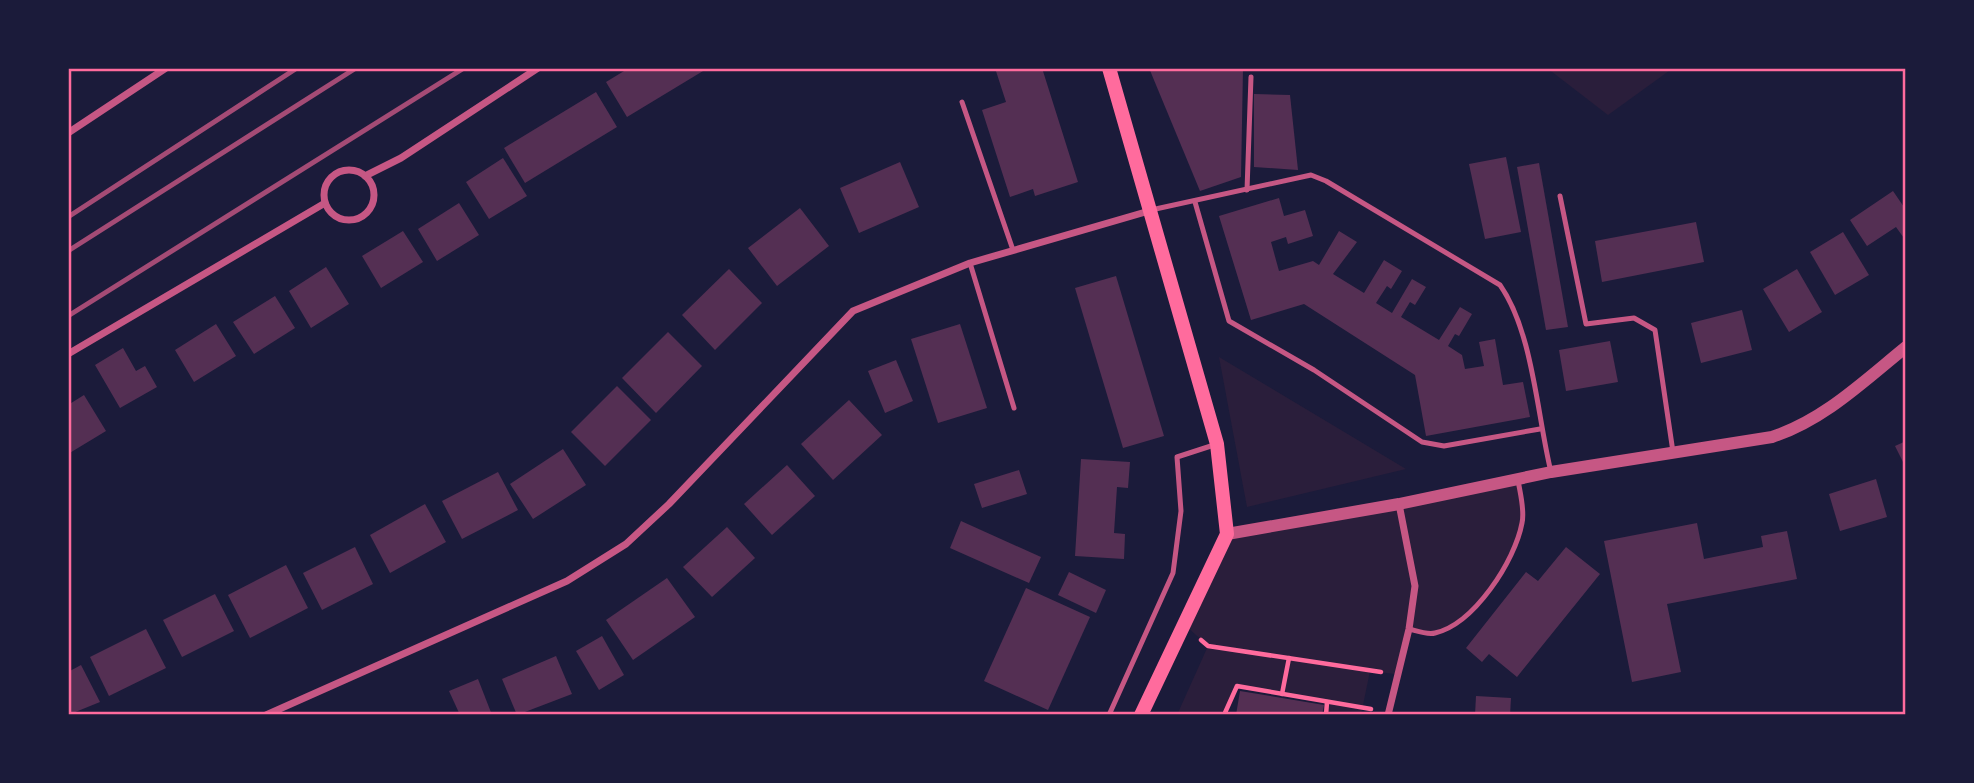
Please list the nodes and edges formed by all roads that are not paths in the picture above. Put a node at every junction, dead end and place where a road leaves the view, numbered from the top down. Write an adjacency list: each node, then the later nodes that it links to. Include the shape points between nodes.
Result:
1 (166, 68): 6 (street)
2 (538, 68): 7 (street, via 401,158)
3 (1109, 68): 12 (main road)
4 (1251, 77): 8 (lane)
5 (962, 102): 13 (lane)
6 (68, 132)
7 (365, 176): 11 (street, via 351,170 335,174 325,187); 11 (street, via 374,199 359,218 335,216)
8 (1247, 190): 10 (lane); 18 (lane, via 1311,175 1500,285 1511,300 1525,349)
9 (1560, 195): 20 (lane, via 1586,324 1634,318 1655,330)
10 (1195, 202): 12 (lane); 18 (lane, via 1229,321 1314,370 1422,442 1444,446)
11 (325, 203): 16 (street)
12 (1149, 211): 13 (street); 19 (main road)
13 (1013, 250): 14 (street)
14 (970, 263): 17 (lane); 27 (street, via 853,311 626,544 567,581)
15 (1906, 347): 20 (street, via 1836,404 1795,430)
16 (68, 354)
17 (1014, 408)
18 (1540, 429): 21 (lane)
19 (1217, 444): 24 (main road); 28 (lane, via 1177,457 1181,511 1173,573)
20 (1673, 455): 21 (street)
21 (1551, 472): 22 (street)
22 (1518, 480): 23 (street); 25 (lane, via 1523,519 1518,539 1509,561 1475,609 1453,626 1432,634)
23 (1399, 504): 24 (street); 25 (street, via 1415,586)
24 (1227, 534): 29 (main road)
25 (1409, 629): 26 (street)
26 (1388, 713)
27 (266, 715)
28 (1109, 715)
29 (1141, 715)

